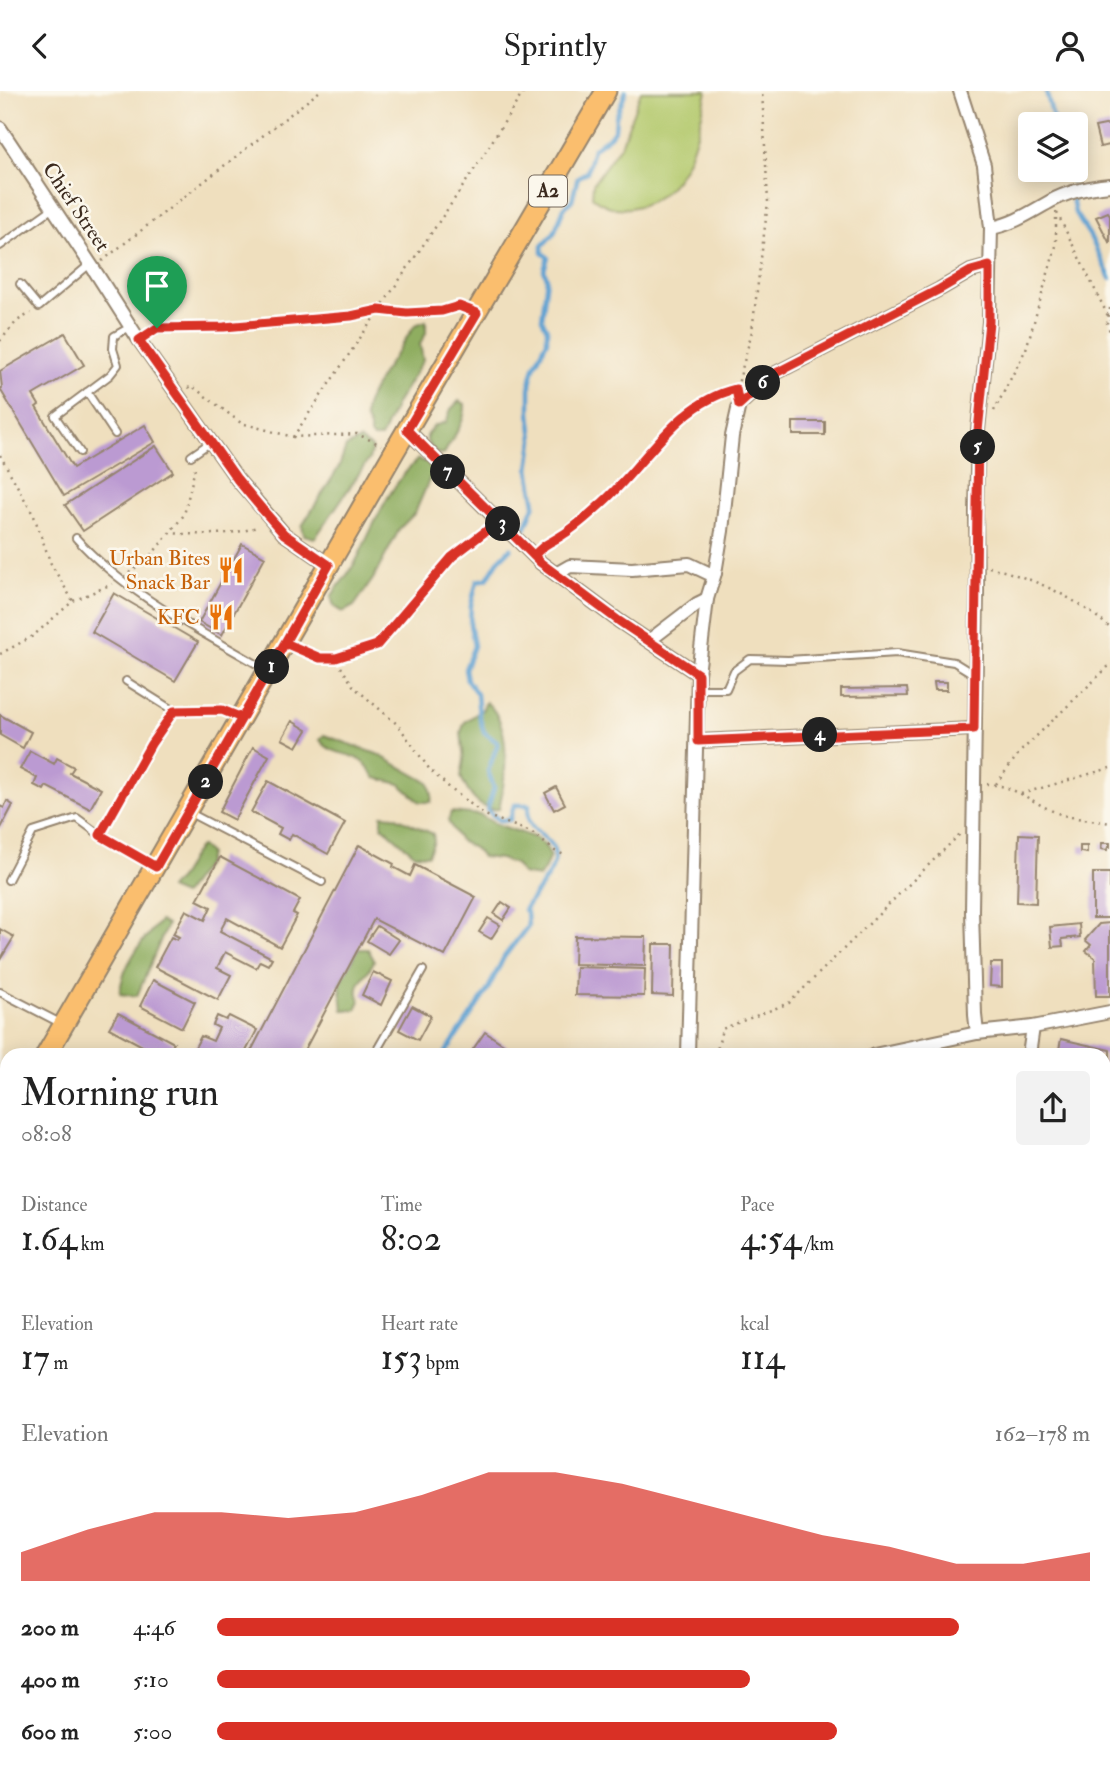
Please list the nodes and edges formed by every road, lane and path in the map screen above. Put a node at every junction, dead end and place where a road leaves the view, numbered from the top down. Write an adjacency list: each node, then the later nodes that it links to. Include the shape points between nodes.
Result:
1 (320, 91): 11 (path)
2 (524, 91): 16 (path)
3 (606, 91): 17 (main road, A2)
4 (762, 91): 24 (path, via 768,202 752,331)
5 (960, 91): 9 (street, via 984,165)
6 (0, 128): 8 (street, Chief Street)
7 (1110, 185): 9 (street, via 1053,199 1007,225)
8 (53, 208): 10 (lane); 11 (street, Chief Street)
9 (991, 228): 12 (street)
10 (0, 246)
11 (92, 266): 14 (lane); 20 (street, Chief Street)
12 (989, 266): 27 (street, via 971,271 772,375); 29 (street, via 989,322)
13 (20, 284): 14 (lane)
14 (38, 307): 23 (path, via 17,321)
15 (1110, 308): 18 (path)
16 (379, 310): 17 (path, via 407,313 459,306); 22 (path, via 224,327 157,328); 31 (path)
17 (477, 313): 28 (main road, A2)
18 (1107, 315): 19 (path); 21 (path); 29 (path, via 1056,209 1056,246 1026,349 998,406)
19 (1110, 320)
20 (131, 327): 22 (street, Chief Street); 25 (lane, via 114,336 118,365)
21 (1110, 333)
22 (139, 340): 26 (street, Chief Street)
23 (0, 341)
24 (736, 389): 27 (path); 41 (path, via 712,398 680,421 603,503 564,535 543,544)
25 (87, 392): 30 (lane); 33 (lane, via 55,417)
26 (175, 393): 31 (path, via 192,386 241,422); 32 (street, Chief Street)
27 (739, 405): 44 (street)
28 (407, 430): 34 (main road, A2); 38 (street)
29 (978, 431): 42 (street)
30 (115, 434)
31 (293, 437): 34 (path, via 357,434)
32 (211, 442): 36 (lane); 37 (street, Chief Street)
33 (80, 452)
34 (394, 452): 43 (main road, A2)
35 (0, 455): 48 (path)
36 (191, 456): 39 (path, via 197,466 191,492 184,515)
37 (272, 520): 39 (path, via 249,530); 43 (street, Chief Street, via 284,534)
38 (499, 521): 41 (street); 53 (lane, via 452,557 377,645)
39 (169, 533): 46 (path)
40 (76, 538): 46 (lane)
41 (534, 556): 45 (street)
42 (976, 563): 49 (path, via 1022,575 1051,589); 57 (street)
43 (329, 565): 51 (main road, A2)
44 (715, 573): 45 (street, via 689,564 632,569 570,566); 47 (street)
45 (556, 574): 50 (street)
46 (120, 580): 48 (path); 55 (lane)
47 (707, 600): 50 (street); 56 (street)
48 (73, 601): 52 (path, via 33,636)
49 (1110, 628)
50 (650, 640): 56 (street)
51 (285, 643): 53 (lane, via 320,658); 55 (main road, A2)
52 (0, 654)
53 (336, 658): 73 (path, via 354,687 398,725 430,770 452,790 485,815 531,832)
54 (1110, 665): 67 (path, via 1020,752)
55 (269, 671): 61 (main road, A2)
56 (698, 674): 59 (street)
57 (975, 675): 59 (lane, via 954,662 897,653 750,659 734,671 726,689); 62 (street)
58 (126, 681): 60 (lane)
59 (698, 689): 63 (street)
60 (174, 711): 61 (lane, via 222,710); 64 (lane)
61 (242, 718): 69 (main road, A2)
62 (974, 729): 63 (street); 66 (street)
63 (698, 741): 85 (street)
64 (151, 744): 72 (path)
65 (1110, 768): 68 (path)
66 (974, 783): 67 (path); 71 (street)
67 (996, 784): 68 (path)
68 (1021, 794): 70 (path, via 1060,814)
69 (188, 812): 74 (main road, A2); 76 (lane)
70 (1110, 823)
71 (974, 827): 82 (street); 86 (path, via 965,828 789,1003 722,1029)
72 (100, 835): 74 (lane); 75 (lane, via 77,818 33,832)
73 (567, 856)
74 (156, 867): 80 (main road, A2)
75 (8, 880)
76 (322, 882)
77 (423, 970): 84 (lane)
78 (1, 994): 80 (lane)
79 (1110, 1012): 81 (street)
80 (64, 1025): 83 (main road, A2)
81 (1033, 1027): 82 (street); 88 (street)
82 (977, 1033): 87 (street)
83 (50, 1048)
84 (378, 1048)
85 (688, 1048)
86 (718, 1048)
87 (907, 1048)
88 (1029, 1048)

